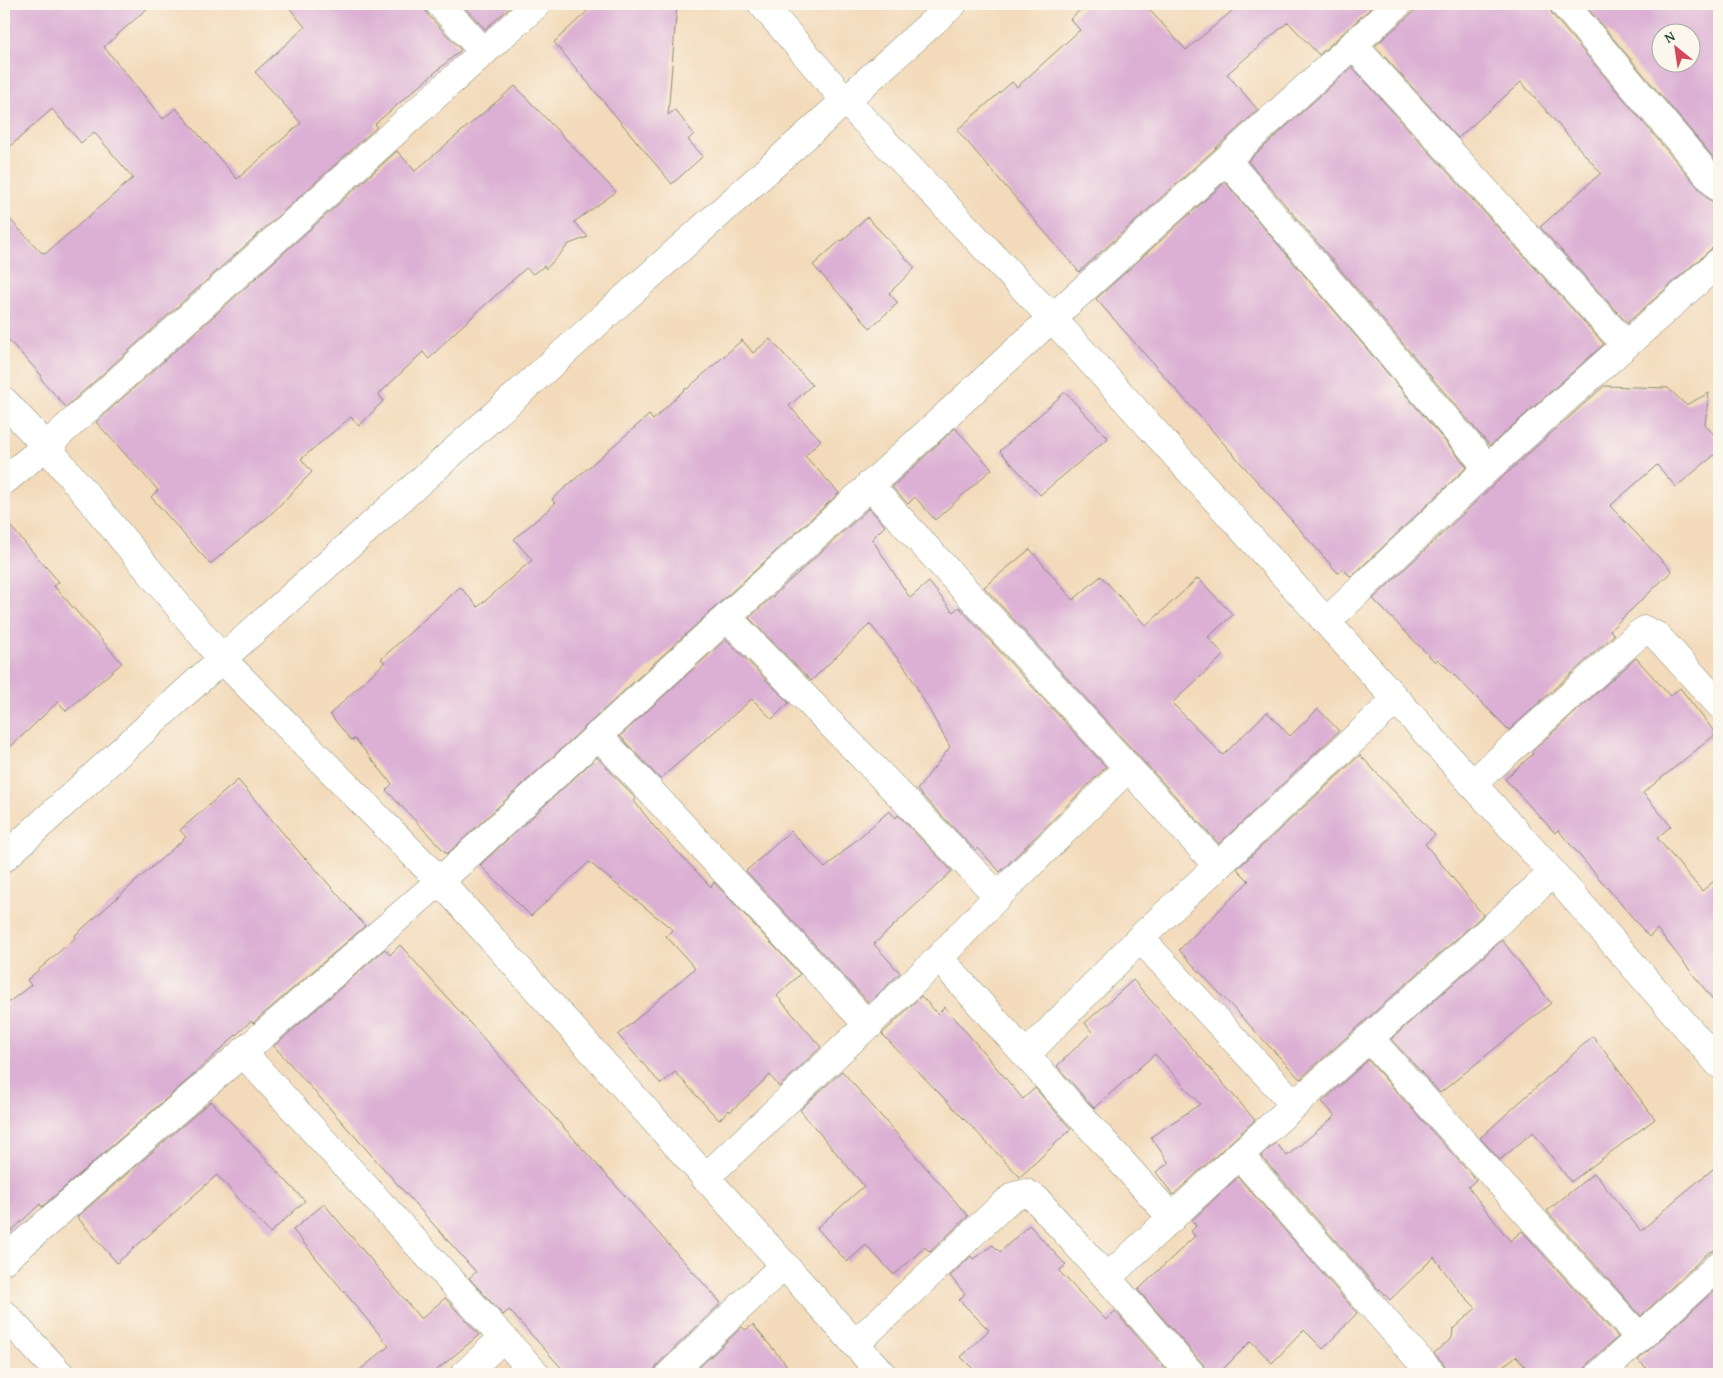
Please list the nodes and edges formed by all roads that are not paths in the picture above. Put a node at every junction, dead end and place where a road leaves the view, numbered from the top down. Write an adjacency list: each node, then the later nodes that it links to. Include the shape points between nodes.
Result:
1 (440, 4): 8 (street)
2 (537, 4): 8 (street)
3 (762, 4): 9 (street)
4 (953, 4): 9 (street)
5 (1398, 4): 7 (street)
6 (1564, 4): 11 (street)
7 (1353, 45): 10 (street); 14 (street)
8 (484, 52): 16 (street)
9 (845, 100): 13 (street); 22 (street)
10 (1227, 161): 13 (street); 17 (street)
11 (1719, 188)
12 (1719, 262): 14 (street)
13 (1052, 318): 19 (street); 21 (street)
14 (1625, 344): 17 (street)
15 (4, 401): 16 (street)
16 (46, 446): 18 (street); 22 (street)
17 (1488, 468): 21 (street)
18 (4, 481)
19 (869, 486): 20 (street); 26 (street)
20 (727, 617): 25 (street); 32 (street)
21 (1326, 622): 23 (street)
22 (222, 659): 28 (street); 31 (street)
23 (1396, 700): 27 (street); 29 (street)
24 (1719, 704): 27 (street, via 1657,636 1645,630)
25 (598, 736): 31 (street); 35 (street)
26 (1128, 768): 29 (street); 32 (street)
27 (1472, 784): 30 (street)
28 (4, 858)
29 (1218, 866): 33 (street)
30 (1552, 873): 36 (street); 39 (street)
31 (440, 881): 37 (street); 42 (street)
32 (998, 896): 34 (street)
33 (1140, 938): 38 (street); 40 (street)
34 (939, 958): 35 (street); 38 (street)
35 (869, 1026): 42 (street)
36 (1369, 1038): 40 (street); 50 (street)
37 (243, 1053): 44 (street); 49 (street)
38 (1026, 1055): 43 (street)
39 (1719, 1064)
40 (1295, 1105): 41 (street)
41 (1239, 1155): 43 (street); 58 (street)
42 (705, 1178): 45 (street)
43 (1172, 1218): 47 (street)
44 (4, 1260)
45 (784, 1265): 51 (street); 55 (street)
46 (1719, 1265): 50 (street)
47 (1107, 1278): 51 (street, via 1036,1199 1026,1193 1014,1196); 57 (street)
48 (4, 1314): 52 (street)
49 (503, 1338): 53 (street); 54 (street)
50 (1640, 1338): 59 (street)
51 (855, 1344): 56 (street)
52 (60, 1374)
53 (464, 1374)
54 (536, 1374)
55 (670, 1374)
56 (882, 1374)
57 (1191, 1374)
58 (1432, 1374)
59 (1600, 1374)

